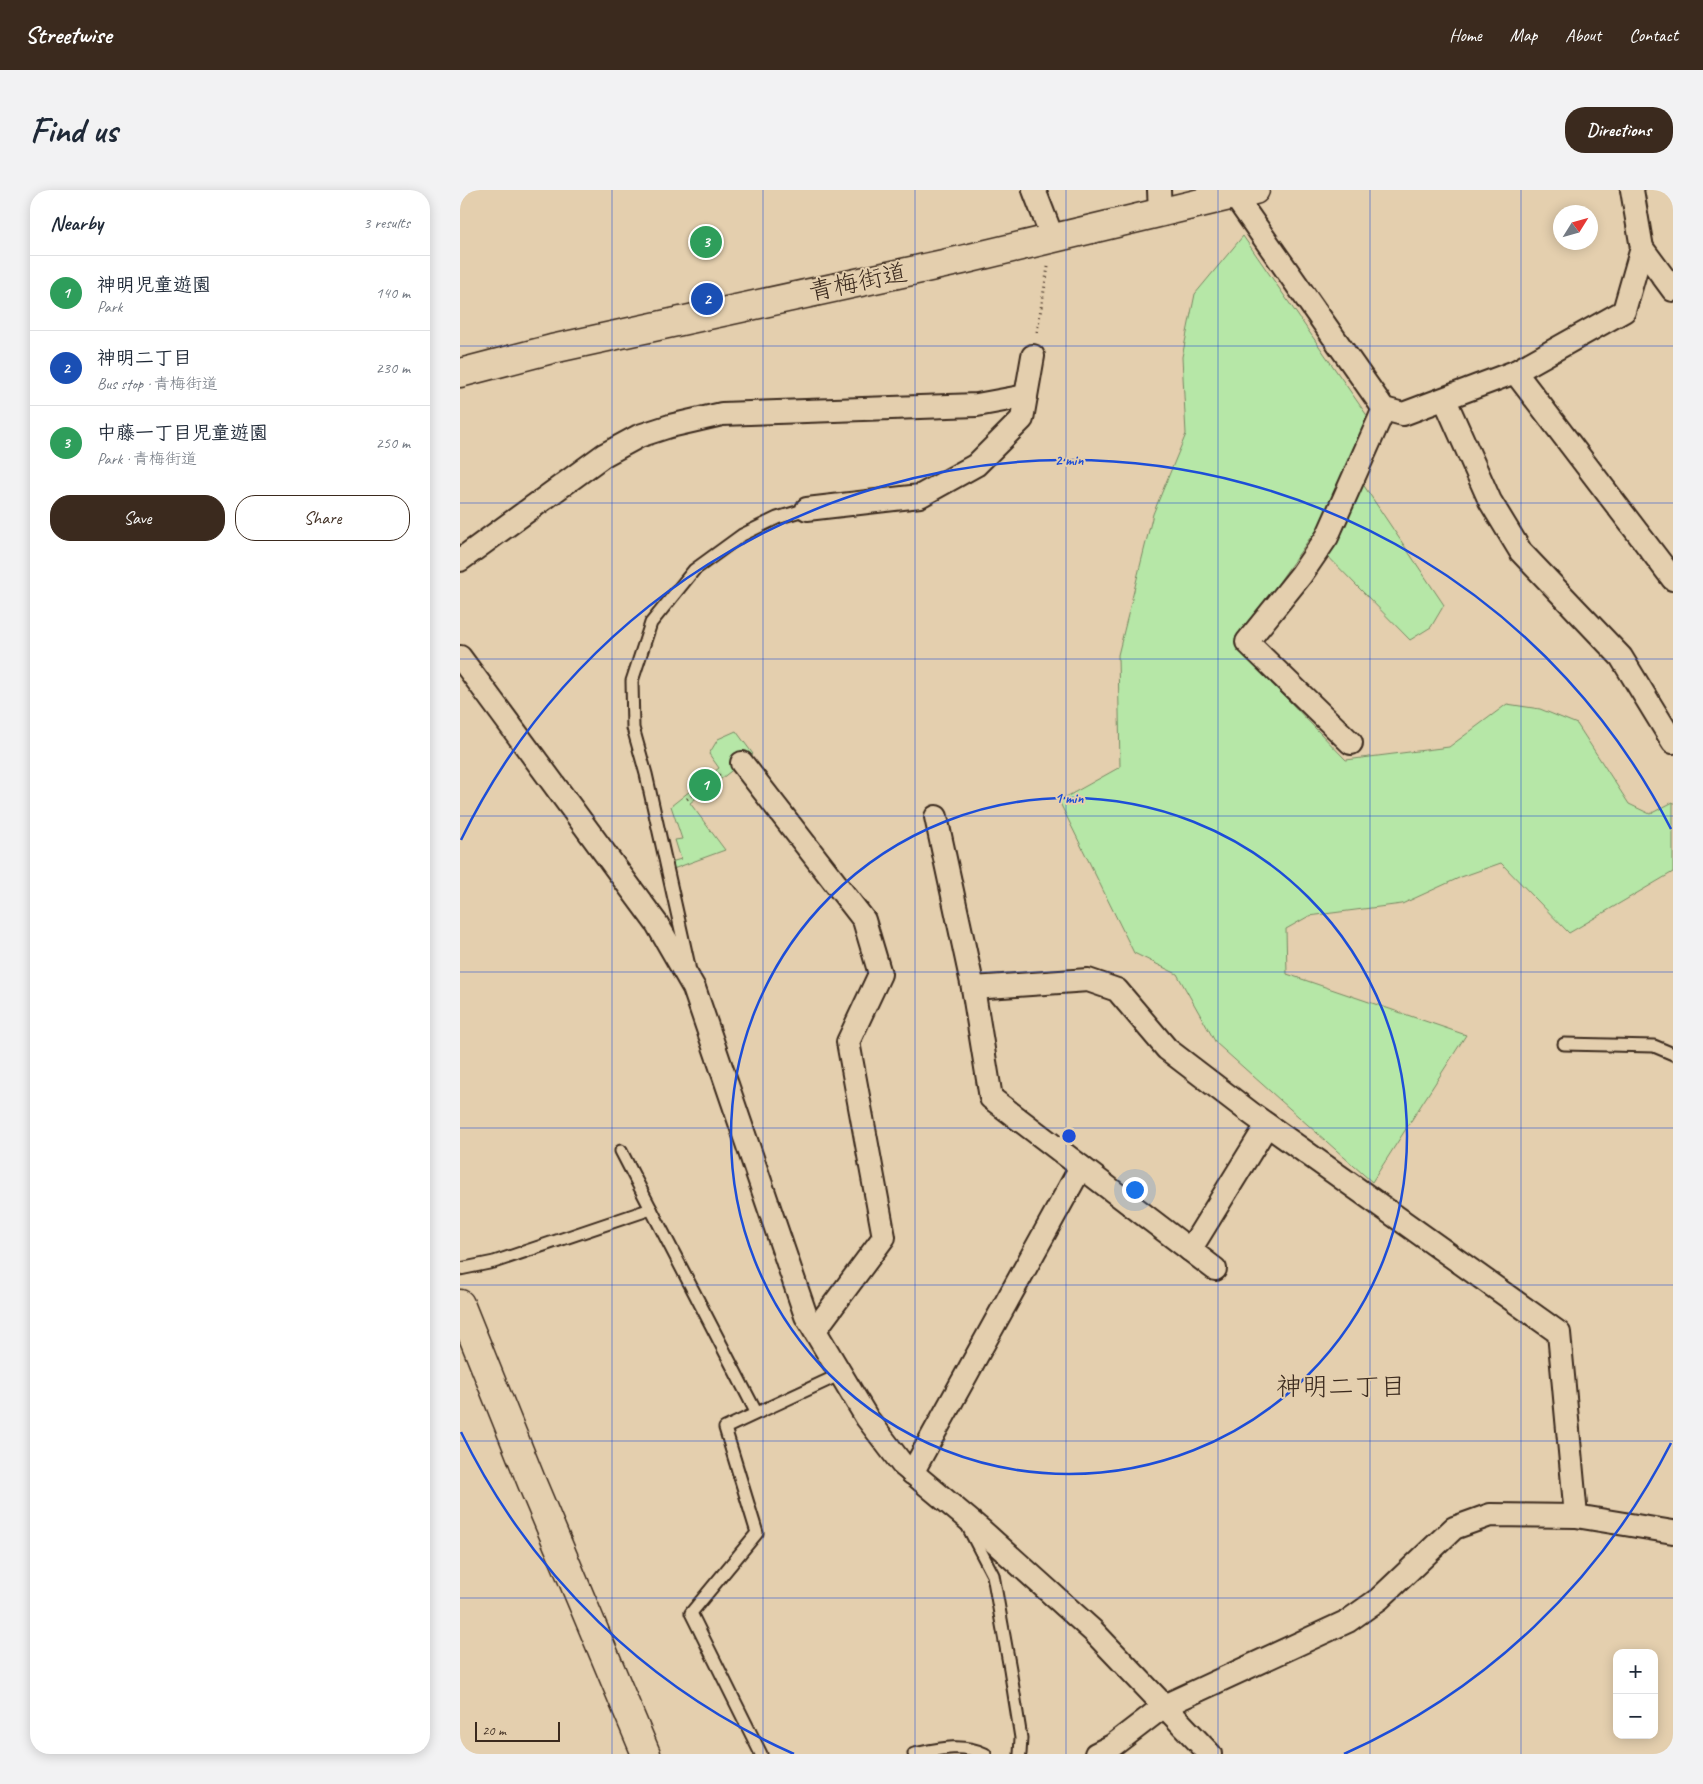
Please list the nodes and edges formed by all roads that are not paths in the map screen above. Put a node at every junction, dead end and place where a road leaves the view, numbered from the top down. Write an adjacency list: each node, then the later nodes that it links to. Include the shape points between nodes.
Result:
1 (1034, 190): 5 (street)
2 (1632, 190): 6 (street)
3 (1245, 193): 4 (main road, 青梅街道); 13 (street)
4 (1159, 202): 5 (main road, 青梅街道)
5 (1053, 239): 10 (main road, 青梅街道, via 552,349)
6 (1642, 248): 7 (street); 9 (street, via 1624,311)
7 (1673, 290)
8 (1033, 356): 11 (street)
9 (1515, 372): 12 (street); 16 (street)
10 (460, 373)
11 (1026, 396): 14 (street, via 1022,419 976,465 920,496); 15 (street, via 977,405 722,414 670,426 639,436 604,455)
12 (1445, 400): 13 (street, via 1403,414); 18 (street, via 1490,501 1521,552 1622,657)
13 (1384, 409): 19 (street, via 1328,537 1247,642)
14 (807, 509): 22 (lane, via 777,518 742,535 694,570 651,622 632,681 633,728)
15 (460, 560)
16 (1673, 579)
17 (460, 657): 22 (street, via 657,924)
18 (1673, 742)
19 (1352, 743)
20 (742, 764): 34 (street, via 864,920 880,974 848,1042 884,1237)
21 (936, 817): 23 (street)
22 (694, 988): 34 (street, via 806,1316)
23 (973, 988): 26 (street, via 1088,980 1117,990 1167,1049); 28 (street, via 991,1098)
24 (1564, 1044): 25 (lane, via 1654,1046)
25 (1673, 1054)
26 (1267, 1125): 30 (street); 39 (street, via 1560,1333)
27 (620, 1151): 29 (lane)
28 (1082, 1167): 30 (street); 37 (street)
29 (651, 1210): 31 (lane, via 494,1262); 36 (lane)
30 (1190, 1250): 32 (street)
31 (460, 1269)
32 (1216, 1269)
33 (460, 1304): 42 (main road)
34 (815, 1330): 35 (street)
35 (841, 1374): 36 (lane); 37 (street, via 867,1418)
36 (756, 1412): 43 (lane, via 725,1428 757,1533 691,1613)
37 (912, 1473): 38 (street)
38 (961, 1514): 41 (street, via 1093,1630); 46 (lane, via 993,1574 1021,1738)
39 (1576, 1516): 40 (street); 41 (street, via 1490,1515 1454,1528 1379,1599 1348,1621)
40 (1673, 1532)
41 (1164, 1706): 47 (street, via 1112,1746); 48 (street)
42 (646, 1754)
43 (761, 1754)
44 (914, 1754): 45 (lane, via 942,1748 971,1748)
45 (985, 1754)
46 (1020, 1754)
47 (1096, 1754)
48 (1210, 1754)

